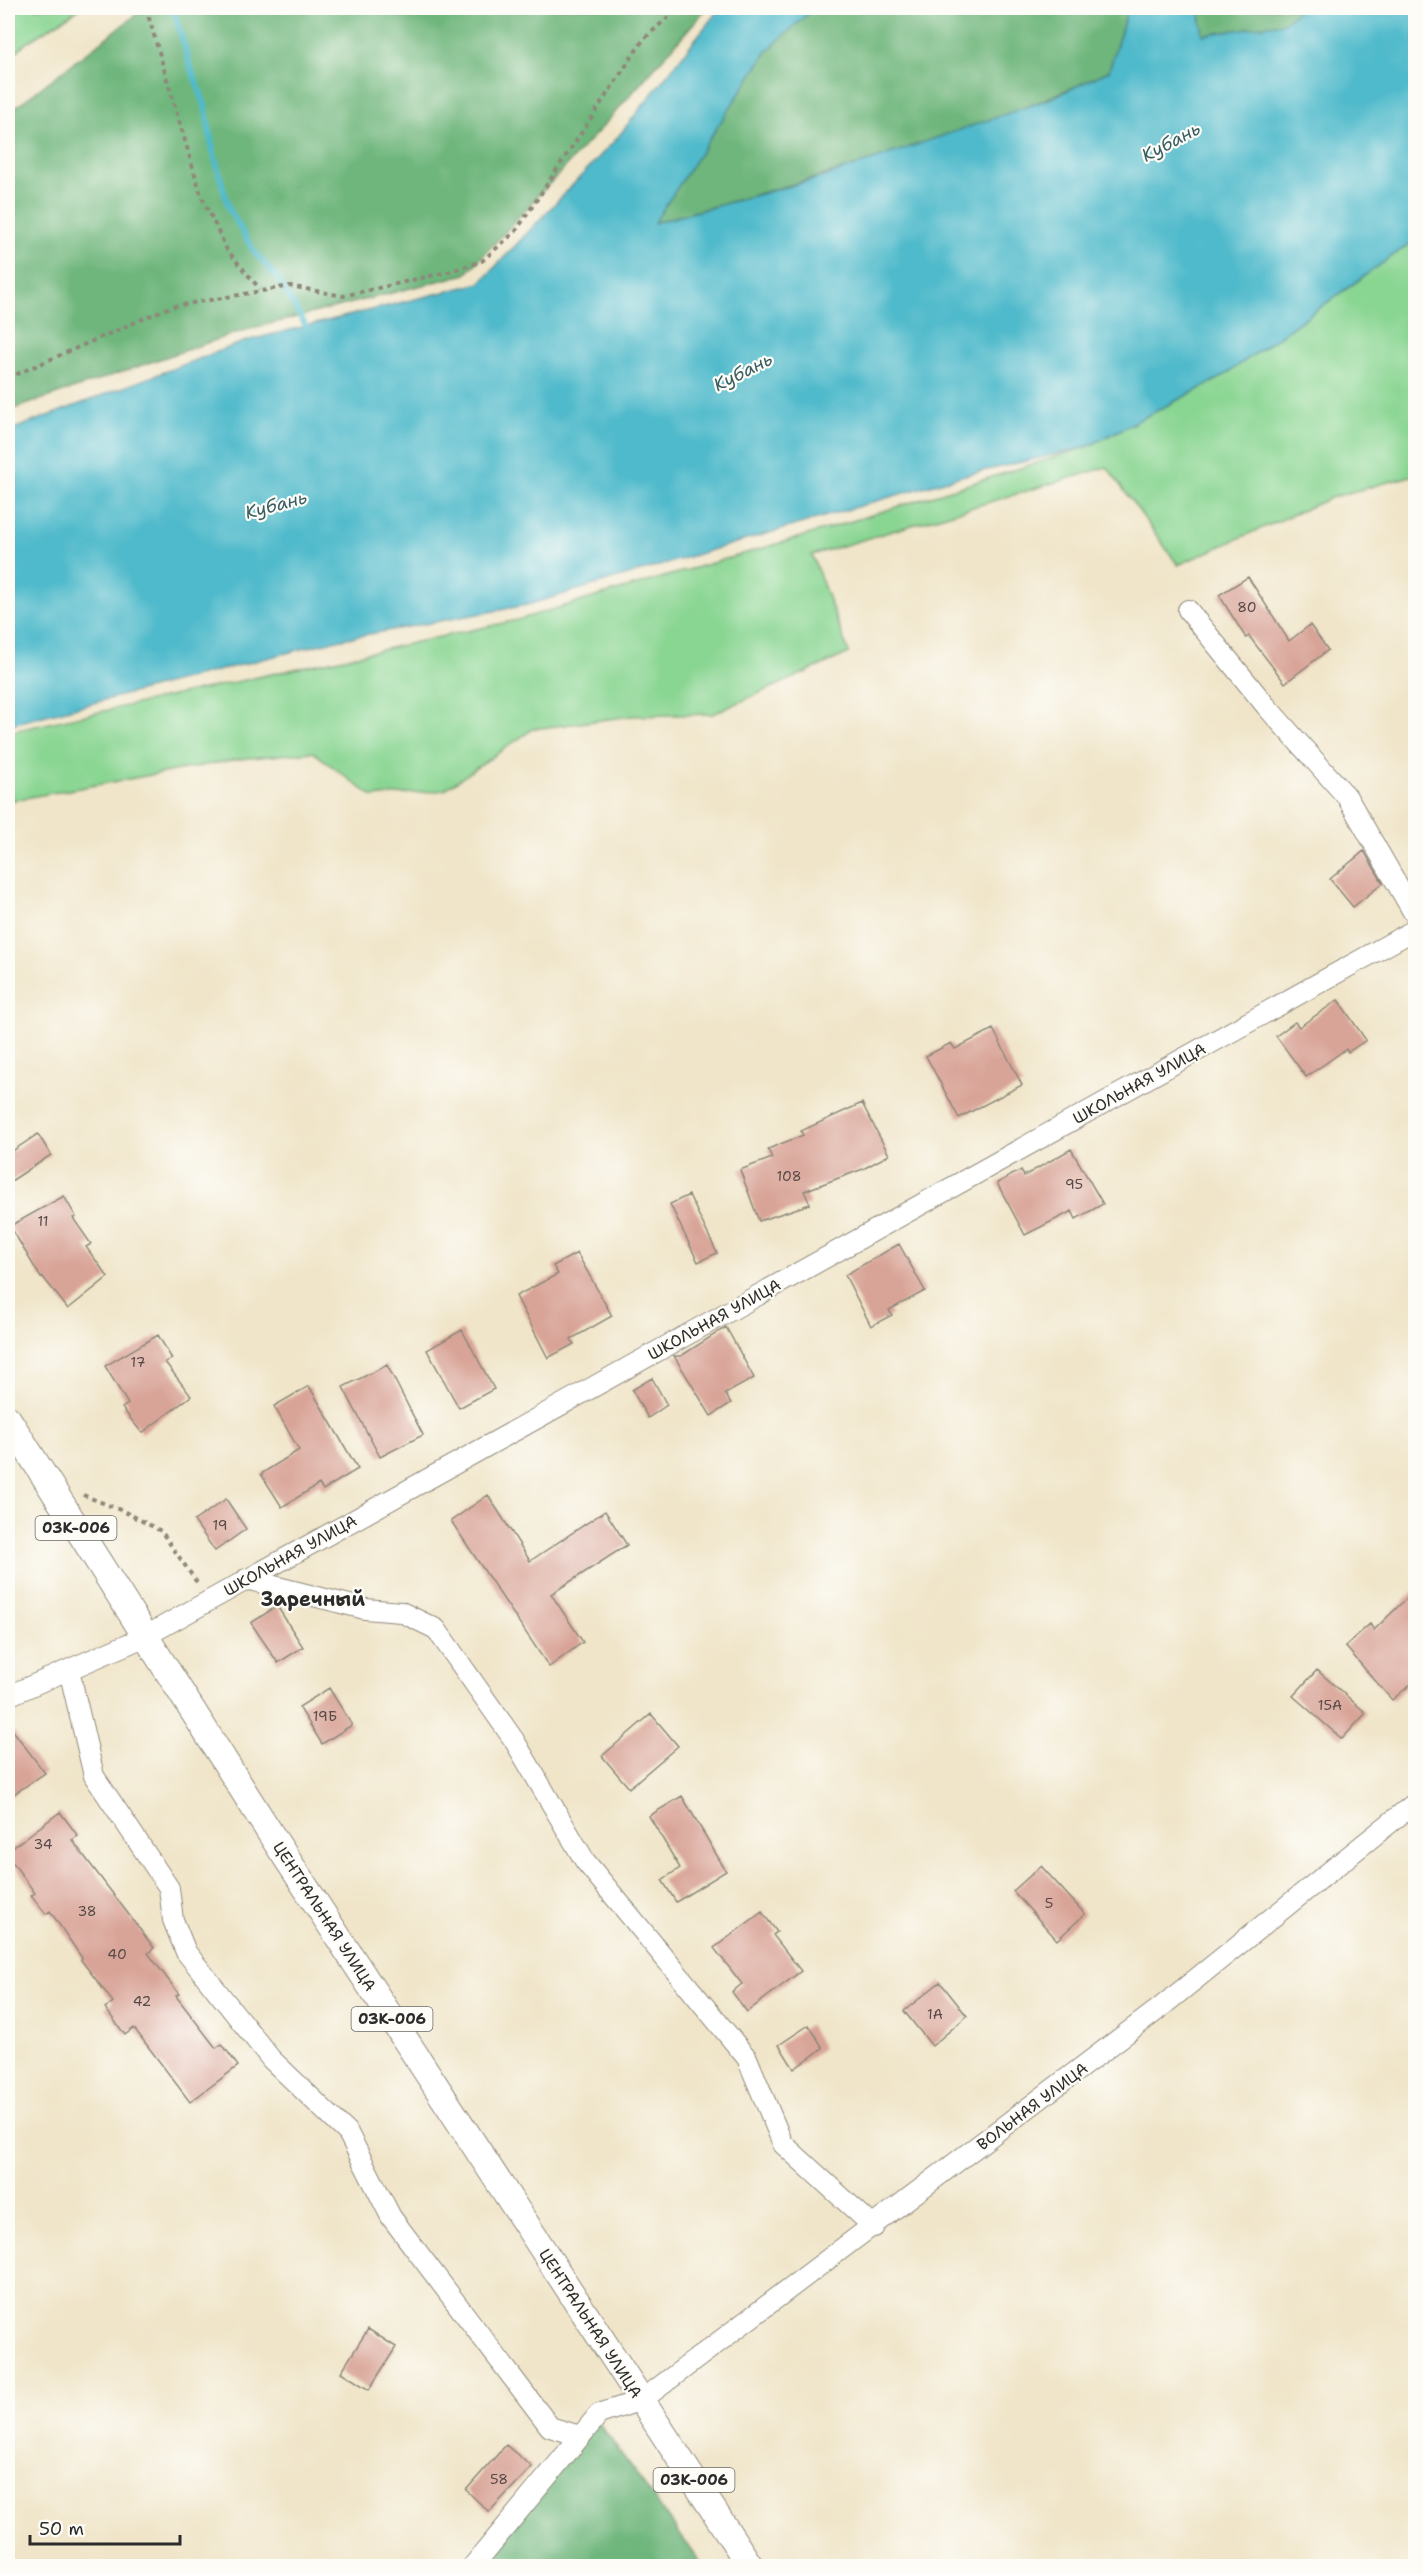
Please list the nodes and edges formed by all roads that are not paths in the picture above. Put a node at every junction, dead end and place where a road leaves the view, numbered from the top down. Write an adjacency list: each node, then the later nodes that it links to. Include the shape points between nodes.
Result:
1 (1188, 610): 2 (street, via 1347,797)
2 (1416, 917)
3 (1416, 929): 5 (street, ШКОЛЬНАЯ УЛИЦА)
4 (8, 1419): 6 (main road, ЦЕНТРАЛЬНАЯ УЛИЦА / 03К-006)
5 (246, 1579): 6 (street, ШКОЛЬНАЯ УЛИЦА); 10 (street, via 365,1609 400,1612 436,1629 514,1740 585,1861 747,2058 783,2144)
6 (144, 1637): 7 (street, ШКОЛЬНАЯ УЛИЦА); 11 (main road, ЦЕНТРАЛЬНАЯ УЛИЦА / 03К-006)
7 (69, 1670): 8 (street, ШКОЛЬНАЯ УЛИЦА); 12 (street, via 94,1776 169,1888 173,1920 186,1952 271,2059 348,2133 391,2217 550,2427)
8 (8, 1696)
9 (1416, 1802): 10 (street, ВОЛЬНАЯ УЛИЦА, via 1156,2011)
10 (874, 2227): 11 (street, ВОЛЬНАЯ УЛИЦА)
11 (642, 2400): 12 (street, ВОЛЬНАЯ УЛИЦА, via 599,2414); 13 (main road, ЦЕНТРАЛЬНАЯ УЛИЦА / 03К-006)
12 (580, 2436): 14 (street, ВОЛЬНАЯ УЛИЦА)
13 (748, 2564)
14 (473, 2566)

